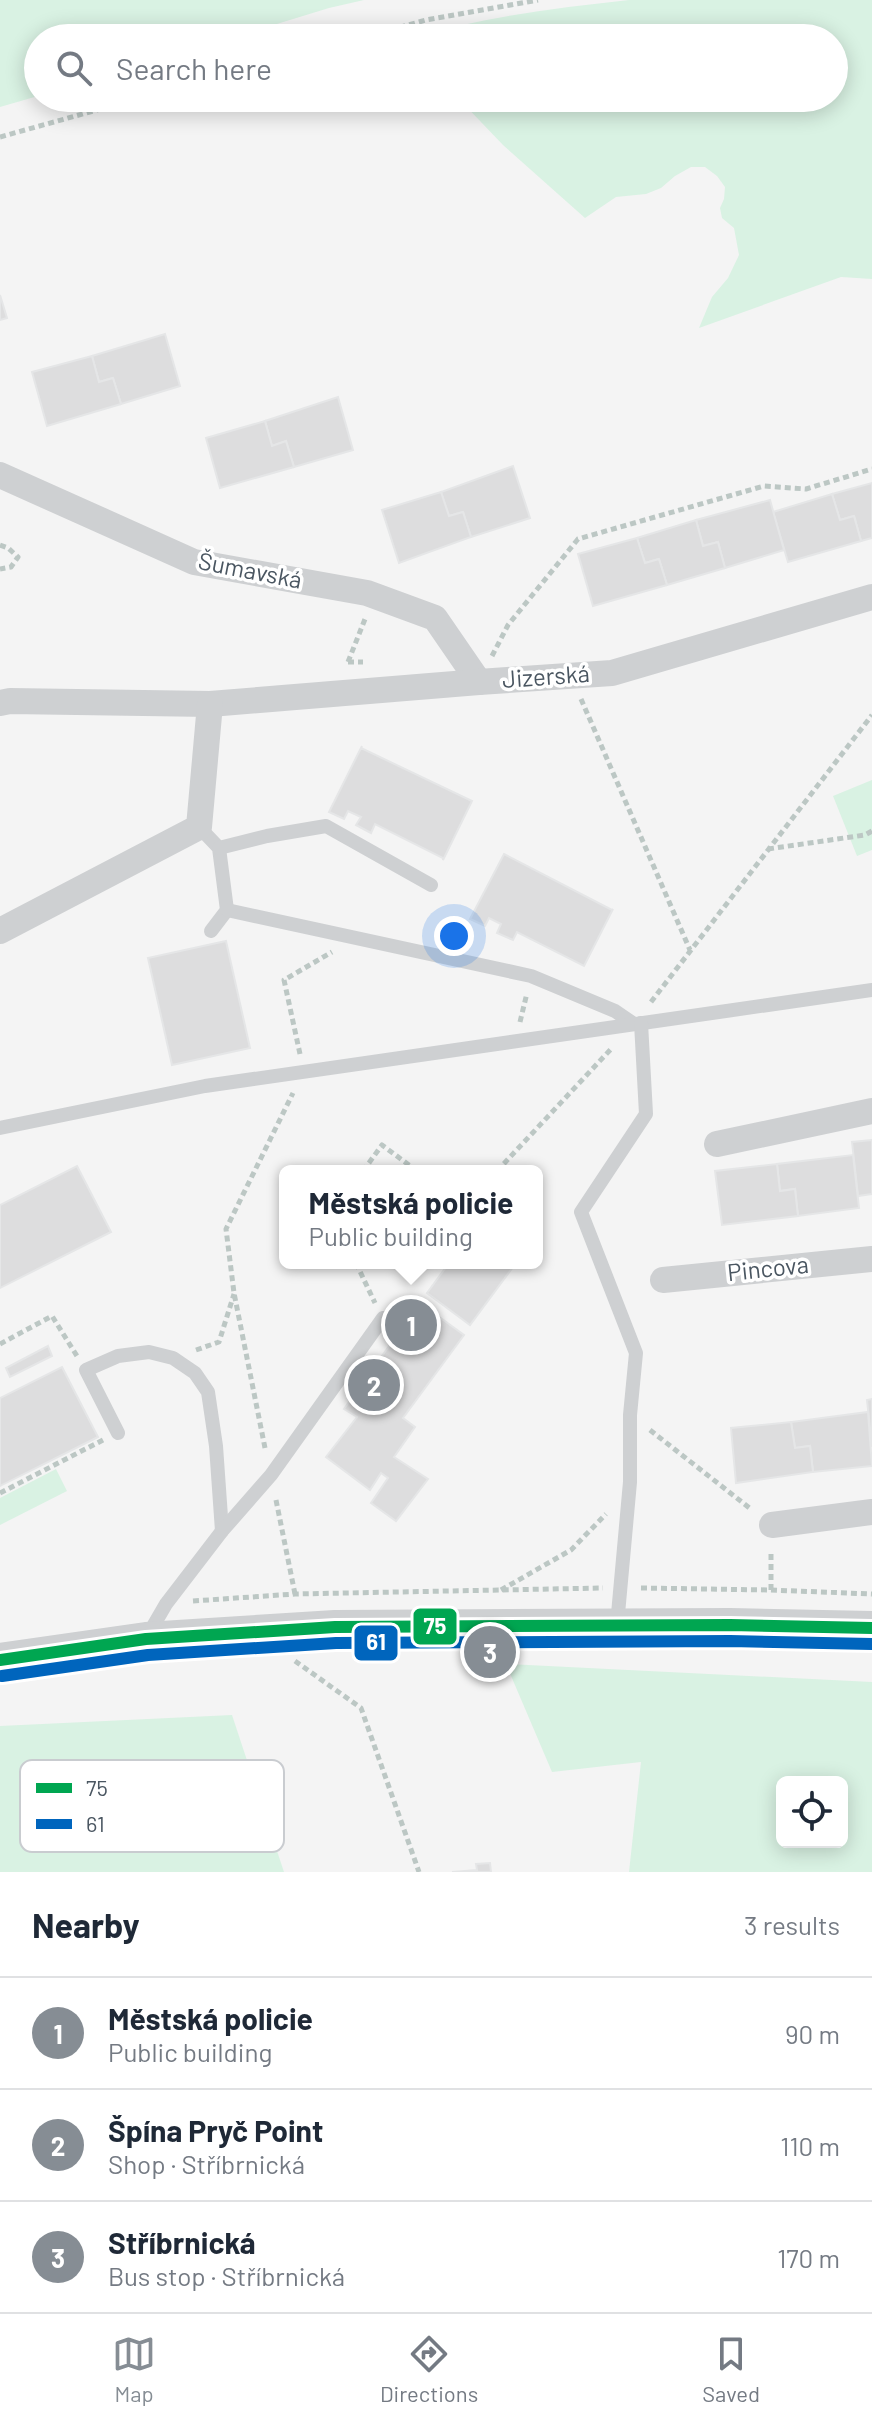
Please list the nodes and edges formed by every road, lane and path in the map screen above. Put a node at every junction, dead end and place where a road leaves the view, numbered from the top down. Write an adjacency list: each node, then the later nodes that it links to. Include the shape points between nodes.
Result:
1 (538, 0): 2 (path)
2 (412, 24)
3 (90, 112): 4 (path)
4 (0, 137)
5 (872, 469): 12 (path, via 806,489 764,486 578,539 508,625)
6 (0, 475): 9 (street, Šumavská, via 194,562)
7 (0, 545): 8 (path, via 18,557 11,567)
8 (0, 569)
9 (374, 596): 12 (street, Šumavská, via 435,618); 13 (path)
10 (872, 597): 11 (street, Jizerská, via 612,673)
11 (571, 676): 12 (street, Jizerská); 26 (path)
12 (479, 682): 13 (street, Jizerská)
13 (336, 694): 15 (street, Jizerská)
14 (0, 703): 15 (street, Jizerská)
15 (210, 704): 17 (street)
16 (872, 715): 20 (path)
17 (199, 827): 19 (lane); 23 (street)
18 (872, 831): 20 (path)
19 (219, 848): 21 (lane, via 326,826); 22 (lane)
20 (768, 849): 26 (path)
21 (431, 885)
22 (227, 910): 24 (lane); 25 (lane)
23 (0, 931)
24 (211, 931)
25 (356, 938): 27 (lane); 31 (path, via 284,980)
26 (690, 951): 29 (path)
27 (531, 976): 29 (lane); 30 (path)
28 (872, 990): 29 (lane)
29 (637, 1023): 30 (lane); 37 (path); 46 (lane, via 646,1114 581,1212 636,1353)
30 (515, 1041): 31 (lane)
31 (303, 1072): 33 (lane, via 205,1086); 41 (path, via 226,1229)
32 (872, 1111): 34 (street)
33 (0, 1128)
34 (717, 1144)
35 (367, 1165): 36 (path, via 382,1145)
36 (409, 1165)
37 (503, 1165)
38 (872, 1259): 40 (street, Pincova)
39 (359, 1269): 42 (path)
40 (663, 1280)
41 (234, 1293): 44 (path, via 219,1342); 48 (path)
42 (383, 1318): 54 (lane, via 271,1475)
43 (0, 1344): 45 (path, via 52,1316)
44 (173, 1358): 45 (lane, via 149,1352 118,1356); 54 (lane, via 195,1373 208,1392)
45 (86, 1370): 47 (lane)
46 (630, 1415): 49 (lane); 53 (path)
47 (118, 1433): 51 (path)
48 (266, 1449)
49 (630, 1482): 55 (path, via 571,1550 498,1591); 58 (lane)
50 (273, 1486): 55 (path)
51 (0, 1493)
52 (872, 1512): 53 (street)
53 (772, 1525): 56 (path, via 771,1590)
54 (222, 1531): 60 (lane)
55 (295, 1594): 57 (path)
56 (872, 1594)
57 (182, 1602)
58 (617, 1625): 59 (street); 60 (street, via 335,1627)
59 (872, 1628)
60 (146, 1639): 62 (street)
61 (288, 1654): 63 (path, via 361,1708)
62 (0, 1660)
63 (419, 1872)

